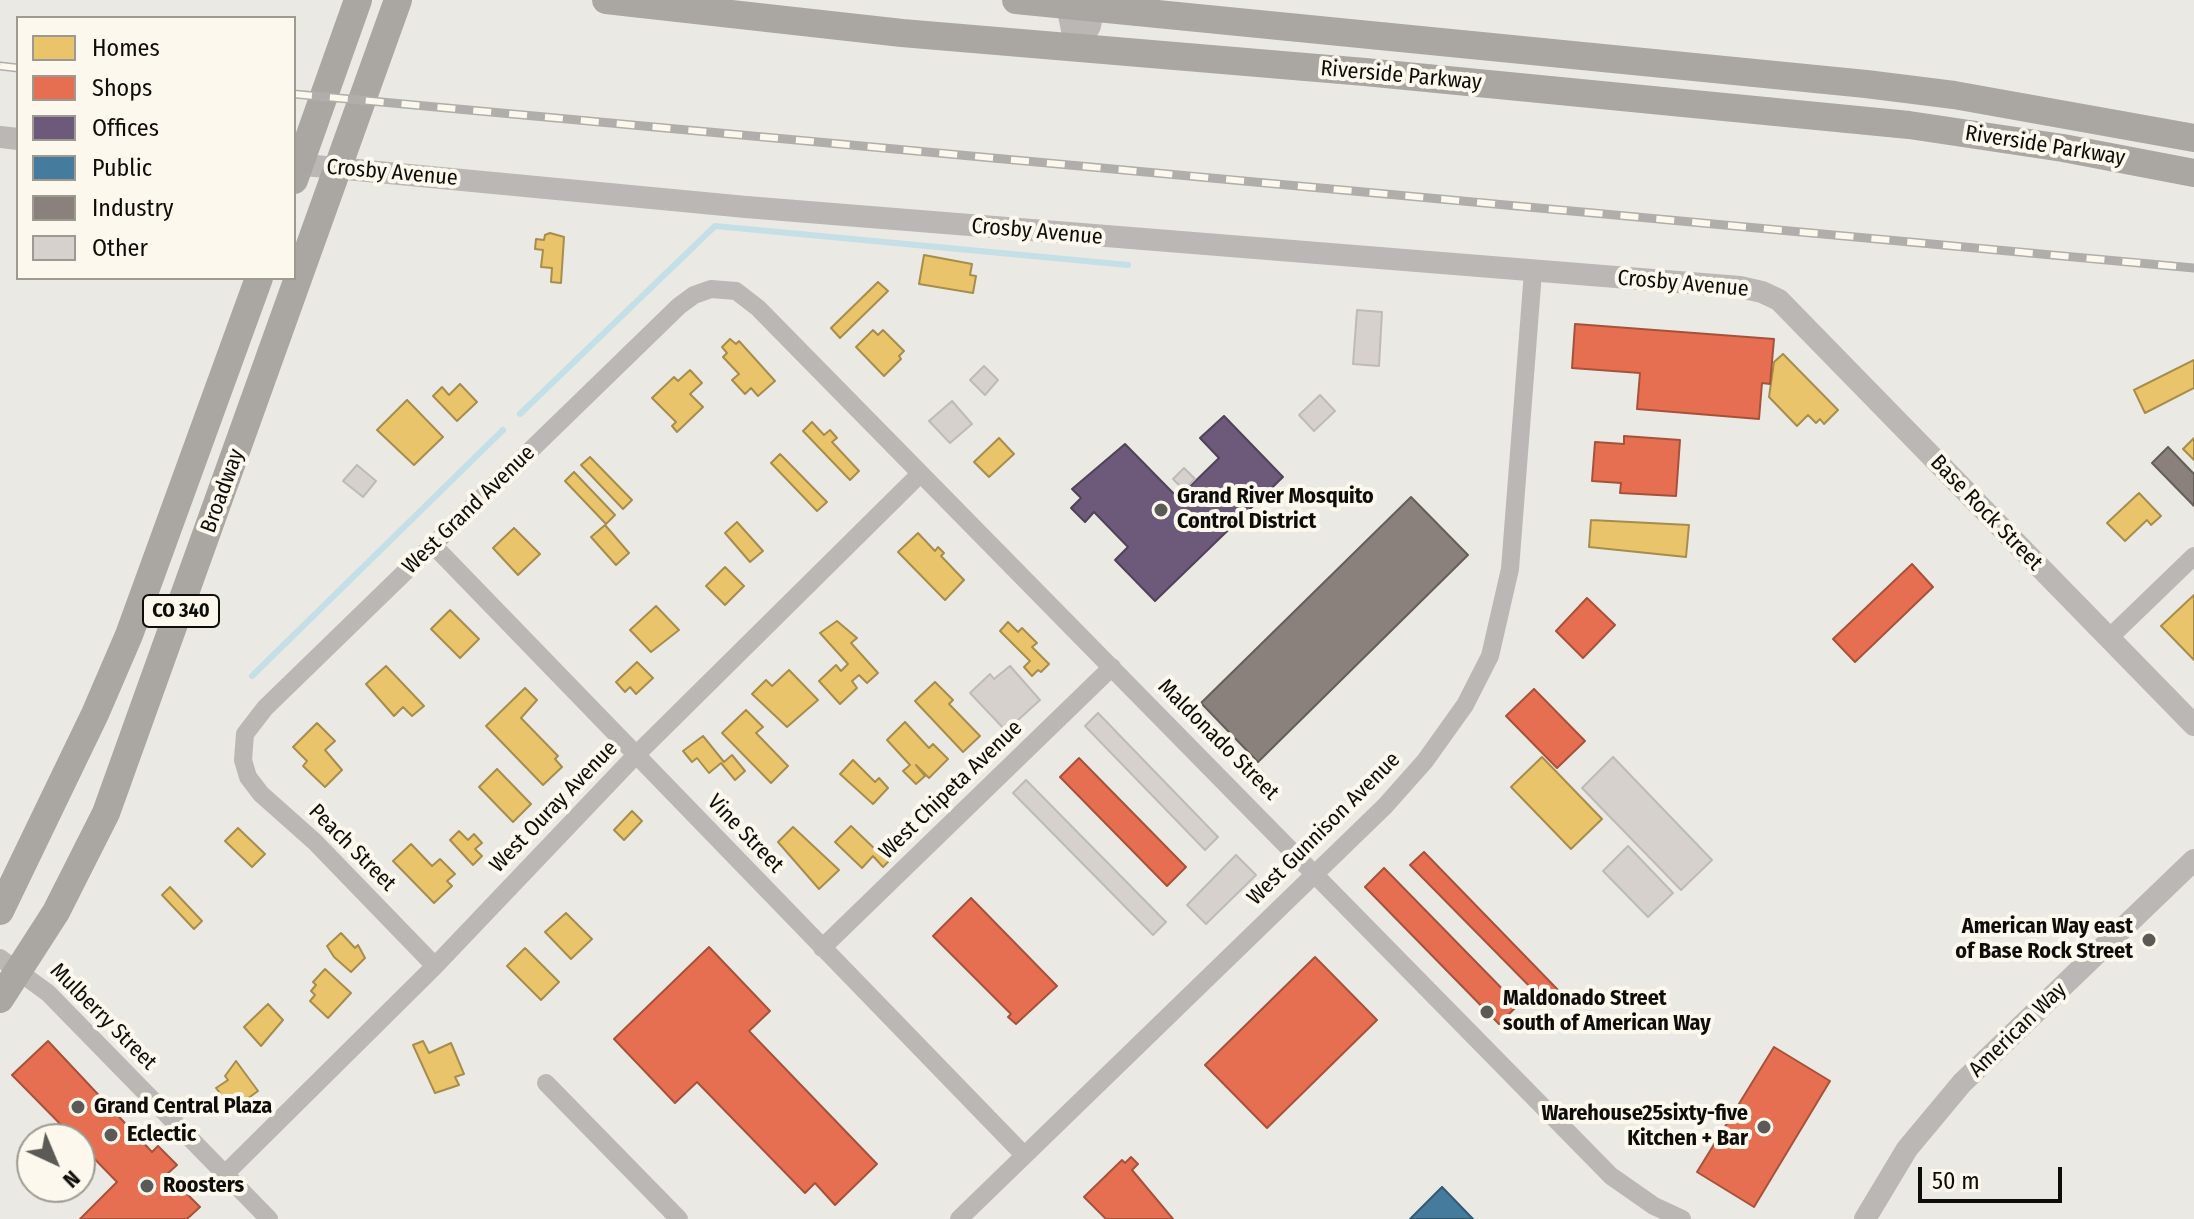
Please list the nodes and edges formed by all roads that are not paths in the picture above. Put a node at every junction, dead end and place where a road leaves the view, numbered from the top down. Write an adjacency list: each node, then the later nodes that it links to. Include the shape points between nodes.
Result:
1 (358, 0): 13 (main road)
2 (398, 0): 30 (main road, Broadway / CO 340, via 106,813 56,912)
3 (606, 0): 9 (main road, Riverside Parkway)
4 (1016, 0): 6 (main road, Riverside Parkway)
5 (1156, 0): 8 (main road)
6 (1066, 2): 7 (main road, Riverside Parkway); 9 (street)
7 (1095, 4): 8 (main road, Riverside Parkway); 9 (street)
8 (1221, 20): 10 (main road, Riverside Parkway, via 1910,89)
9 (1076, 50): 12 (main road, Riverside Parkway, via 1365,72 1909,125)
10 (2194, 138)
11 (296, 164): 14 (street, Crosby Avenue)
12 (2194, 173)
13 (296, 174)
14 (1533, 272): 17 (street, Crosby Avenue, via 1740,287); 27 (street, West Gunnison Avenue, via 1510,569 1490,656 1465,705 1425,761)
15 (258, 280): 28 (main road, Broadway / CO 340, via 129,635)
16 (725, 290): 18 (street, Maldonado Street, via 748,298); 19 (street, West Grand Avenue, via 694,295 679,306)
17 (1779, 300): 21 (street, Base Rock Street)
18 (919, 475): 22 (street, Maldonado Street); 24 (street, West Ouray Avenue)
19 (433, 545): 24 (street, Vine Street); 25 (street, West Grand Avenue, via 253,722 245,734)
20 (2194, 556): 21 (street)
21 (2109, 638): 23 (street, Base Rock Street)
22 (1112, 667): 27 (street, Maldonado Street); 29 (street, West Chipeta Avenue)
23 (2194, 725)
24 (635, 756): 29 (street, Vine Street); 31 (street, West Ouray Avenue)
25 (243, 760): 31 (street, Peach Street, via 261,794)
26 (2194, 860): 40 (street, American Way, via 1962,1083 1907,1149)
27 (1316, 873): 34 (street, West Gunnison Avenue); 39 (street, Maldonado Street, via 1611,1176)
28 (0, 911)
29 (822, 948): 34 (street, Vine Street)
30 (10, 964): 32 (main road, CO 340); 35 (street, Mulberry Street, via 48,993)
31 (435, 966): 35 (street, West Ouray Avenue)
32 (0, 999)
33 (546, 1083): 37 (street)
34 (1024, 1155): 38 (street, West Gunnison Avenue)
35 (225, 1174): 36 (street, Mulberry Street)
36 (269, 1219)
37 (679, 1219)
38 (959, 1219)
39 (1682, 1219)
40 (1865, 1219)

